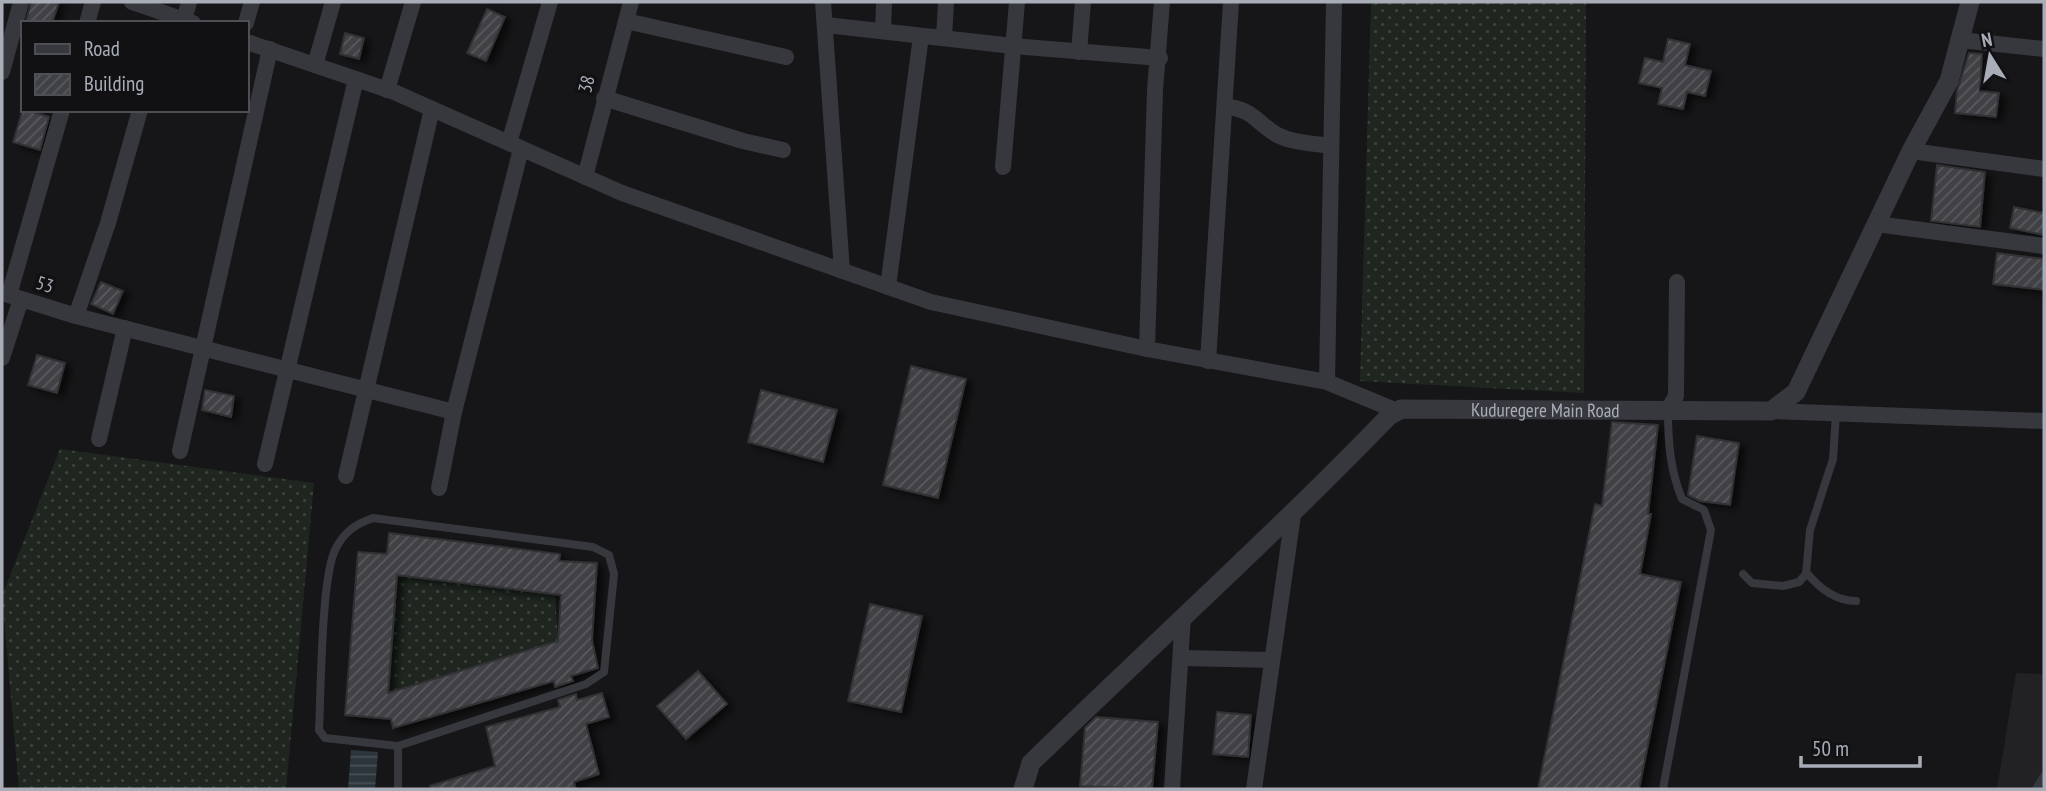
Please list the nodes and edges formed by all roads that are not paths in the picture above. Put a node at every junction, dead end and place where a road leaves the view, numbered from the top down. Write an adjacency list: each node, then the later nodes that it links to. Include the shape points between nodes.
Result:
1 (21, 2): 37 (street)
2 (93, 2): 20 (street)
3 (132, 2): 19 (street)
4 (189, 2): 21 (street)
5 (252, 2): 22 (street)
6 (333, 2): 36 (street)
7 (413, 2): 39 (street)
8 (550, 2): 45 (street)
9 (631, 2): 23 (street, 38)
10 (823, 2): 24 (street)
11 (884, 2): 25 (street)
12 (946, 2): 27 (street)
13 (1017, 2): 30 (street)
14 (1083, 2): 33 (street)
15 (1162, 2): 35 (street)
16 (1231, 2): 41 (street)
17 (1334, 2): 46 (street)
18 (1970, 2): 28 (street)
19 (166, 18): 21 (street)
20 (88, 21)
21 (188, 21)
22 (247, 21)
23 (626, 21): 34 (street); 40 (street, 38)
24 (826, 25): 25 (street); 54 (street)
25 (883, 32): 26 (street)
26 (921, 36): 27 (street); 56 (street)
27 (944, 38): 30 (street)
28 (1959, 40): 32 (street); 48 (street, via 1949,80)
29 (248, 41): 31 (street)
30 (1013, 47): 33 (street); 49 (street)
31 (270, 49): 36 (street); 60 (street)
32 (2044, 49)
33 (1079, 52): 35 (street)
34 (786, 57)
35 (1160, 58): 61 (street)
36 (316, 65): 38 (street)
37 (2, 72)
38 (356, 79): 39 (street); 64 (street)
39 (387, 90): 42 (street)
40 (604, 98): 47 (street); 51 (street, 38)
41 (1226, 106): 46 (street, via 1252,113 1286,138); 63 (street)
42 (432, 109): 45 (street); 66 (street)
43 (61, 112): 57 (street)
44 (138, 112): 58 (street)
45 (515, 146): 51 (street); 70 (street)
46 (1330, 146): 65 (street)
47 (783, 150)
48 (1911, 151): 50 (street); 52 (street)
49 (1003, 167)
50 (2044, 169)
51 (585, 177): 54 (street)
52 (1876, 224): 53 (street); 69 (street, via 1796,392)
53 (2044, 246)
54 (842, 271): 56 (street)
55 (1677, 282): 67 (street, via 1676,397)
56 (888, 287): 61 (street, via 931,302)
57 (11, 296): 58 (street, 53); 62 (street)
58 (76, 316): 59 (street, 53)
59 (125, 328): 60 (street, 53); 73 (street)
60 (204, 348): 64 (street, 53); 74 (street)
61 (1147, 349): 63 (street)
62 (2, 358)
63 (1208, 361): 65 (street)
64 (286, 369): 66 (street, 53); 75 (street)
65 (1327, 382): 68 (street)
66 (366, 389): 70 (street, 53); 76 (street)
67 (1668, 410): 68 (street, Kuduregere Main Road, via 1415,407); 69 (street, Kuduregere Main Road); 91 (lane, via 1668,449 1679,492 1682,499 1704,510 1711,530)
68 (1397, 411): 78 (street)
69 (1771, 411): 71 (street)
70 (454, 412): 77 (street)
71 (1836, 414): 72 (street); 79 (lane, via 1833,459 1810,530)
72 (2044, 421)
73 (99, 439)
74 (180, 451)
75 (265, 464)
76 (346, 476)
77 (439, 488)
78 (1293, 515): 82 (street); 84 (street)
79 (1807, 572): 80 (lane, via 1799,582 1783,586 1752,583); 81 (lane, via 1843,601)
80 (1743, 574)
81 (1856, 601)
82 (1182, 616): 83 (street); 88 (street, via 1031,763)
83 (1182, 658): 84 (street); 89 (street)
84 (1272, 660): 90 (street)
85 (398, 746): 85 (lane, via 335,740 319,730 330,577 334,550 346,532 373,518 593,547 609,555 614,574 604,673 586,684); 87 (lane)
86 (2044, 776): 92 (lane)
87 (398, 789)
88 (1023, 789)
89 (1172, 789)
90 (1254, 789)
91 (1663, 789)
92 (2036, 789)

